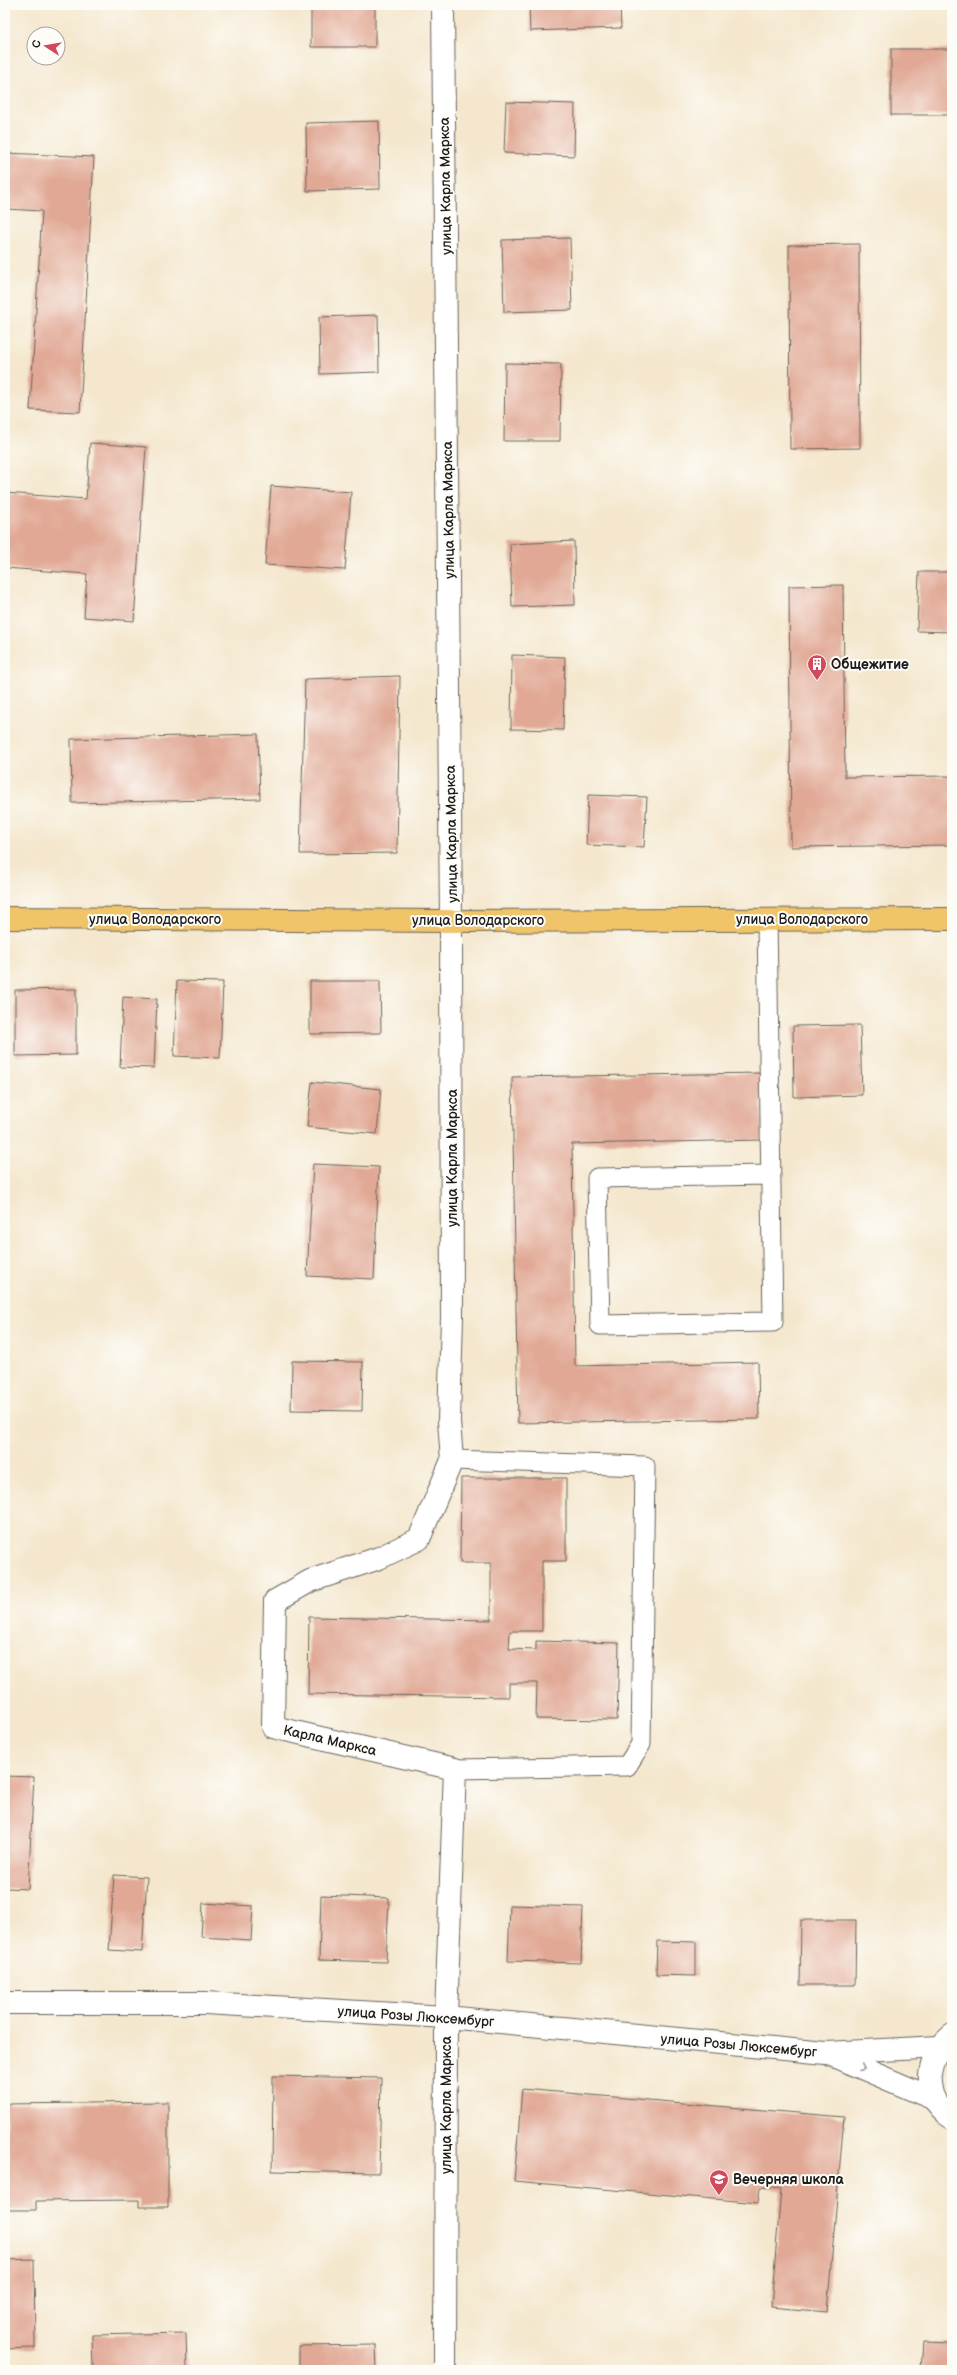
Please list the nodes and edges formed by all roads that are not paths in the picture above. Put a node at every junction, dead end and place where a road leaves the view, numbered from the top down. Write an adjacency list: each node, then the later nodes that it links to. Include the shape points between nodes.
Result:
1 (443, 5): 5 (street, улица Карла Маркса)
2 (5, 918): 5 (main road, улица Володарского)
3 (767, 919): 4 (main road, улица Володарского); 5 (main road, улица Володарского); 6 (lane)
4 (952, 919)
5 (451, 921): 7 (street, улица Карла Маркса, via 452,1317 449,1421)
6 (771, 1175): 6 (lane, via 773,1322 600,1325 597,1178)
7 (452, 1460): 8 (street, улица Карла Маркса, via 419,1539 380,1558); 9 (lane, via 645,1466 641,1744 627,1766)
8 (310, 1581): 9 (street, Карла Маркса, via 274,1601 273,1726)
9 (455, 1769): 11 (street, улица Карла Маркса)
10 (5, 2003): 11 (street, улица Розы Люксембург, via 205,2003)
11 (446, 2017): 13 (street, улица Розы Люксембург); 16 (street, улица Карла Маркса)
12 (945, 2041): 13 (street); 14 (street, via 934,2054 929,2077)
13 (826, 2053): 14 (street, one-way to 14)
14 (934, 2098): 15 (street, via 944,2113)
15 (952, 2118)
16 (445, 2370)

